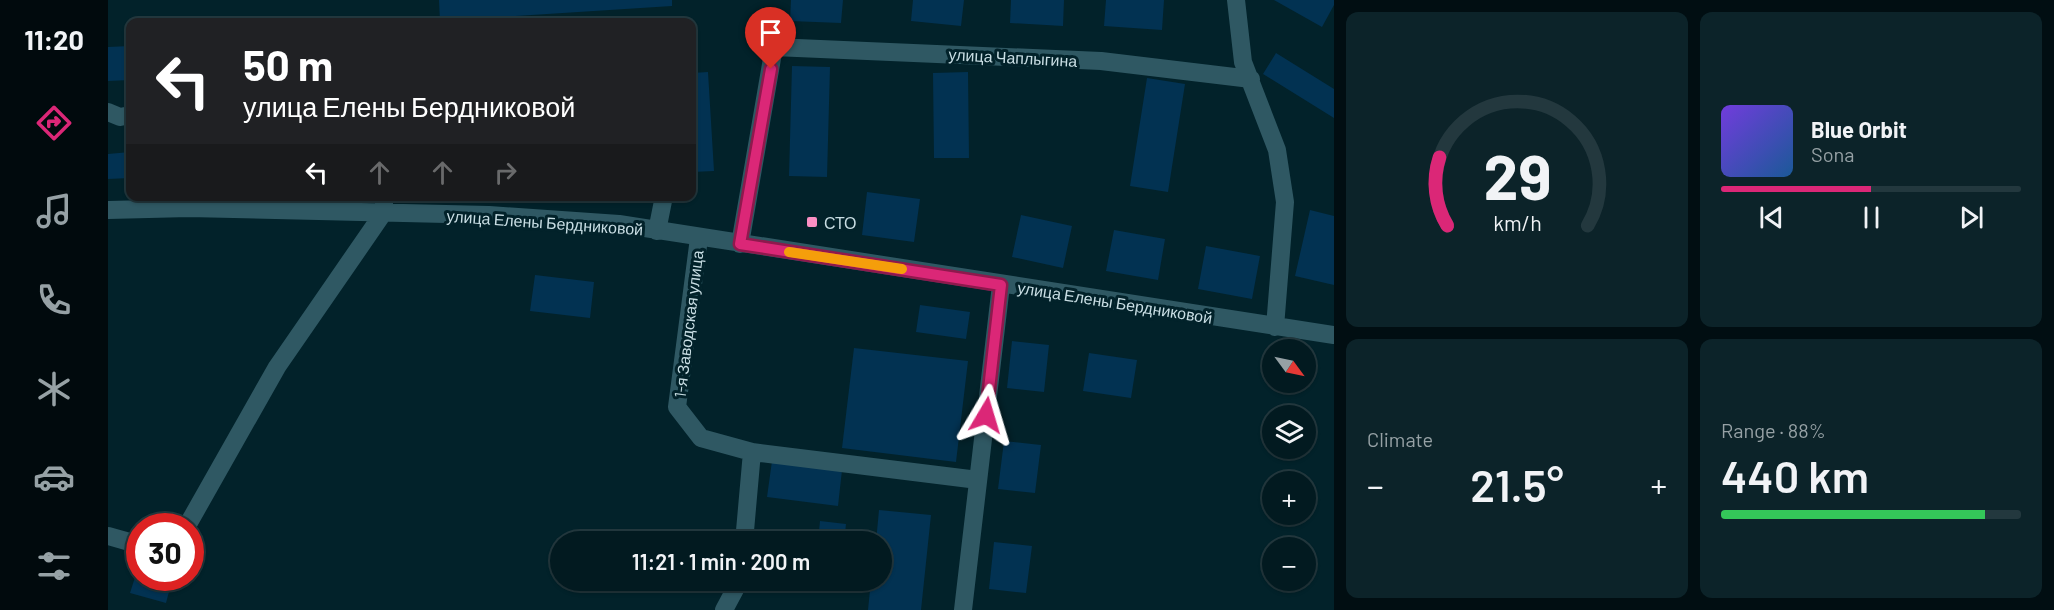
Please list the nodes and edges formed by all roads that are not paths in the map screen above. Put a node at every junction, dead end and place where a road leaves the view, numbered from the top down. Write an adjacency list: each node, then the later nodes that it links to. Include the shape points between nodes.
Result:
1 (1236, 0): 2 (street, via 1243,62)
2 (1251, 79): 10 (street, улица Чаплыгина, via 1101,61 774,47); 12 (street, via 1277,150 1285,202)
3 (108, 112): 4 (street)
4 (126, 116)
5 (663, 201): 8 (street)
6 (384, 204): 7 (street, улица Елены Бердниковой); 8 (street, улица Елены Бердниковой, via 619,224); 16 (street, via 277,368)
7 (108, 210)
8 (657, 231): 9 (street, улица Елены Бердниковой)
9 (699, 238): 10 (street, улица Елены Бердниковой); 14 (street, 1-я Заводская улица, via 677,407 702,438)
10 (740, 244): 11 (street, улица Елены Бердниковой)
11 (1001, 285): 12 (street, улица Елены Бердниковой); 15 (street)
12 (1275, 327): 13 (street, улица Елены Бердниковой)
13 (1334, 334)
14 (752, 452): 15 (street, 1-я Заводская улица); 17 (street)
15 (978, 480): 22 (street)
16 (194, 513)
17 (745, 531)
18 (108, 536): 19 (street)
19 (126, 541)
20 (734, 591): 21 (street)
21 (724, 610)
22 (963, 610)

